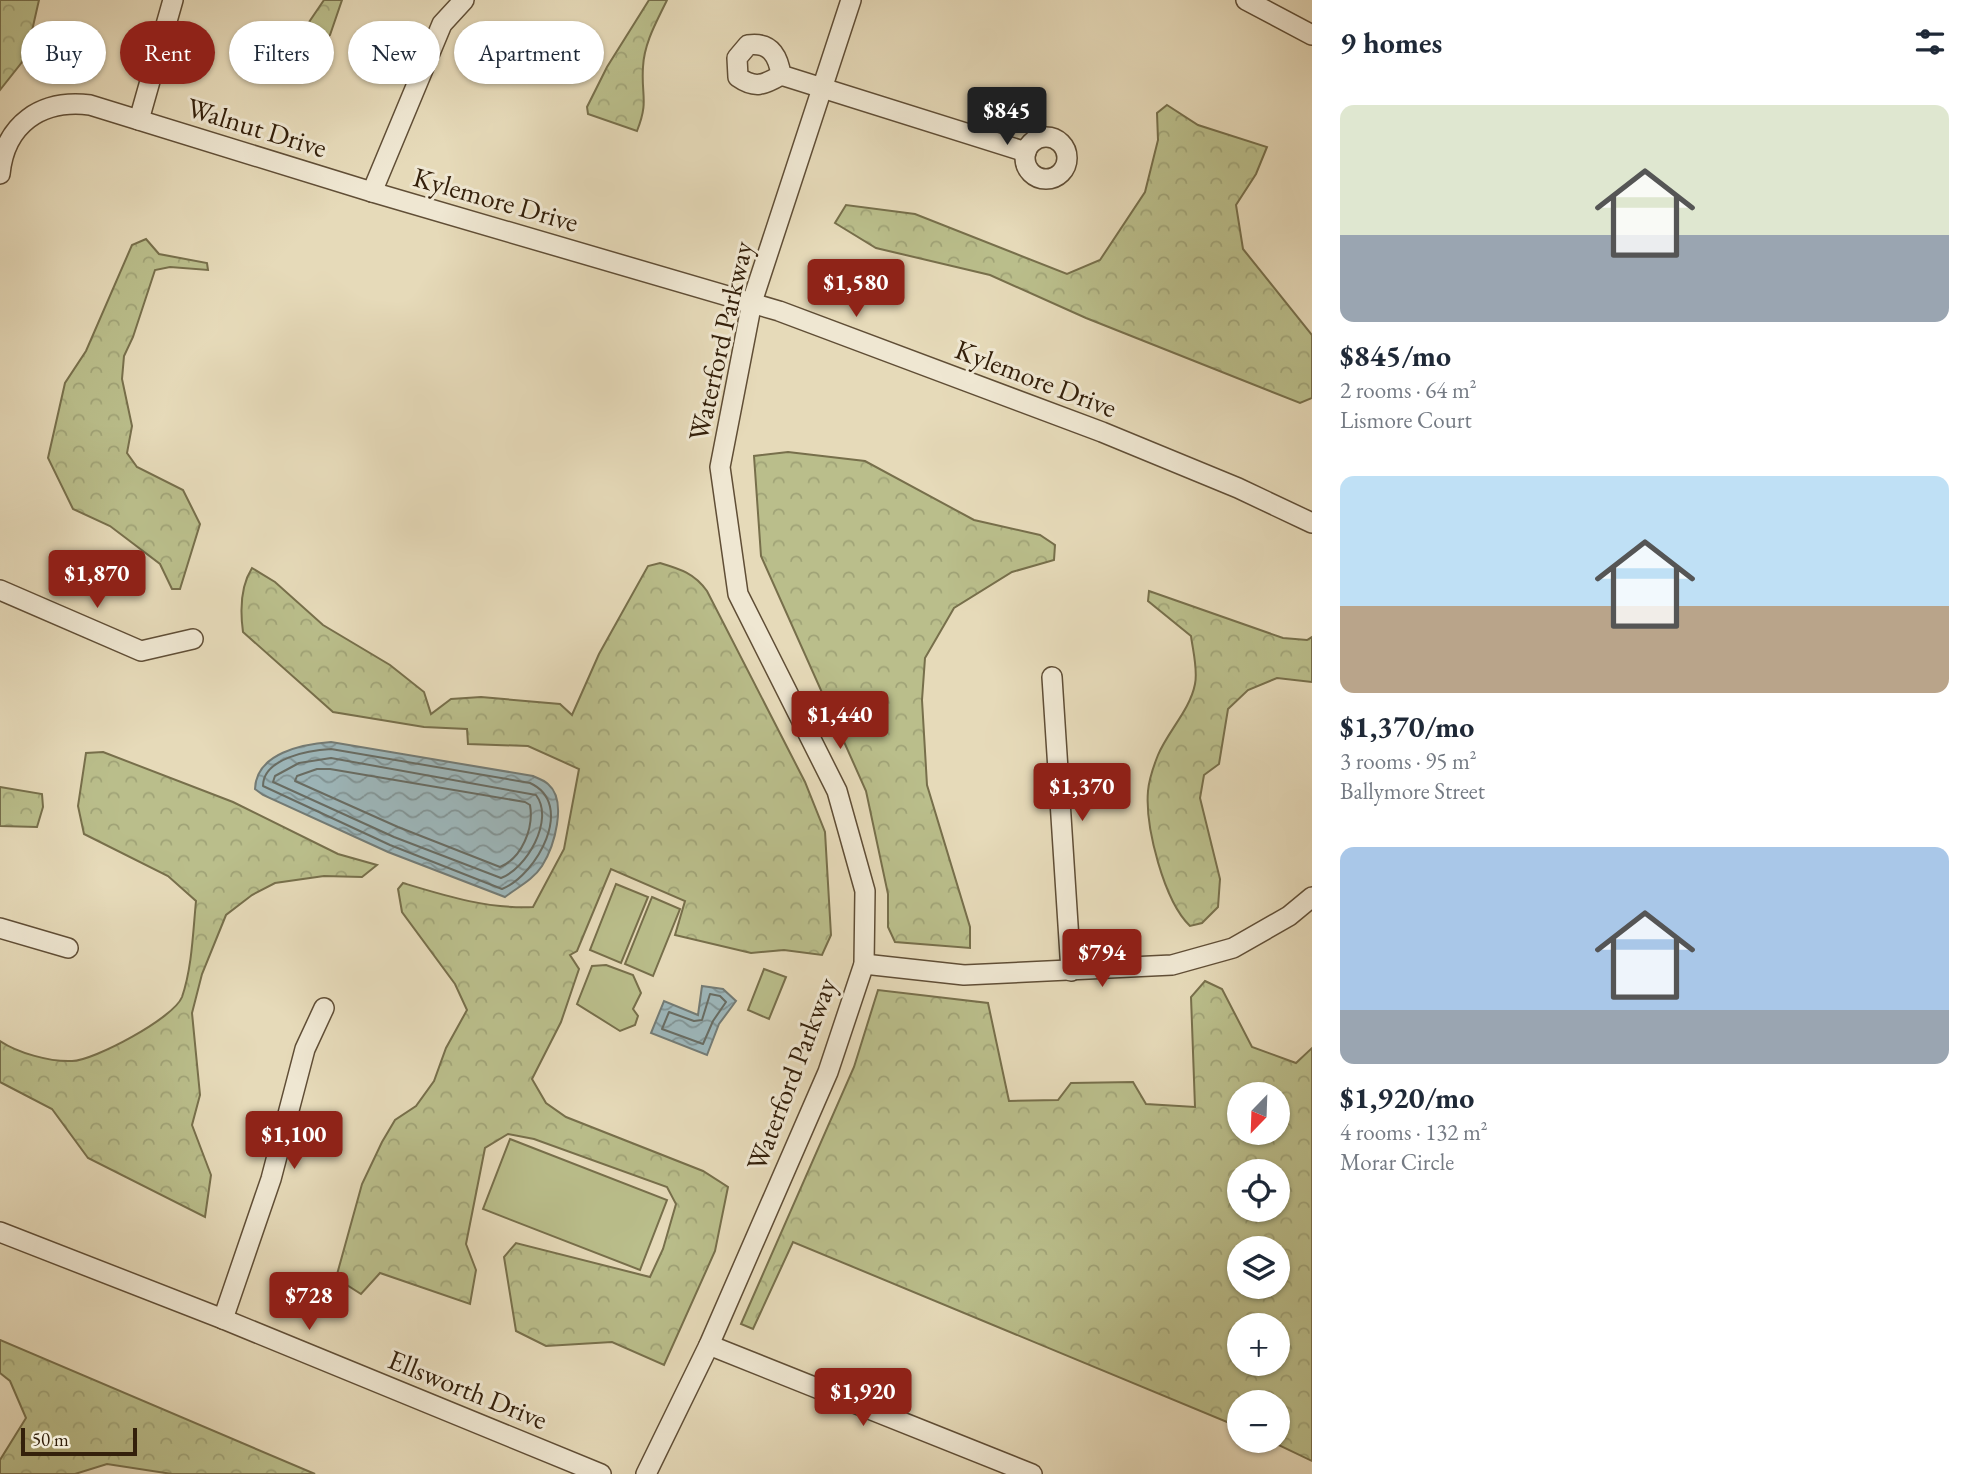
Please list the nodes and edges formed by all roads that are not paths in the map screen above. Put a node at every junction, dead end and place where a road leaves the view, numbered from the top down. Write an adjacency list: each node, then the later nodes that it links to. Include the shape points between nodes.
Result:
1 (173, 0): 8 (street)
2 (464, 0): 11 (street, via 442,24)
3 (851, 0): 7 (street, Waterford Parkway)
4 (1246, 0): 5 (street)
5 (1312, 35)
6 (781, 75): 7 (street)
7 (822, 87): 9 (street); 12 (street, Waterford Parkway)
8 (139, 120): 10 (street, Walnut Drive, via 70,102 47,109 18,124 2,158); 11 (street, Walnut Drive)
9 (1026, 152)
10 (0, 174)
11 (372, 192): 12 (street, Kylemore Drive)
12 (752, 302): 13 (street, Kylemore Drive, via 1102,432); 20 (street, Waterford Parkway, via 720,467 738,594 837,791 865,891)
13 (1312, 523)
14 (0, 590): 15 (street, via 141,651)
15 (193, 639)
16 (1052, 677): 21 (street)
17 (1312, 897): 21 (street, via 1233,948 1172,965)
18 (0, 928): 19 (street)
19 (68, 948)
20 (864, 964): 21 (street, via 964,975); 25 (street, Waterford Parkway, via 828,1072)
21 (1071, 971)
22 (324, 1008): 24 (street, via 305,1049 271,1179)
23 (0, 1232): 24 (street, Ellsworth Drive)
24 (223, 1319): 26 (street, Ellsworth Drive)
25 (709, 1345): 27 (street, Waterford Parkway); 28 (street)
26 (601, 1474)
27 (646, 1474)
28 (1032, 1474)

